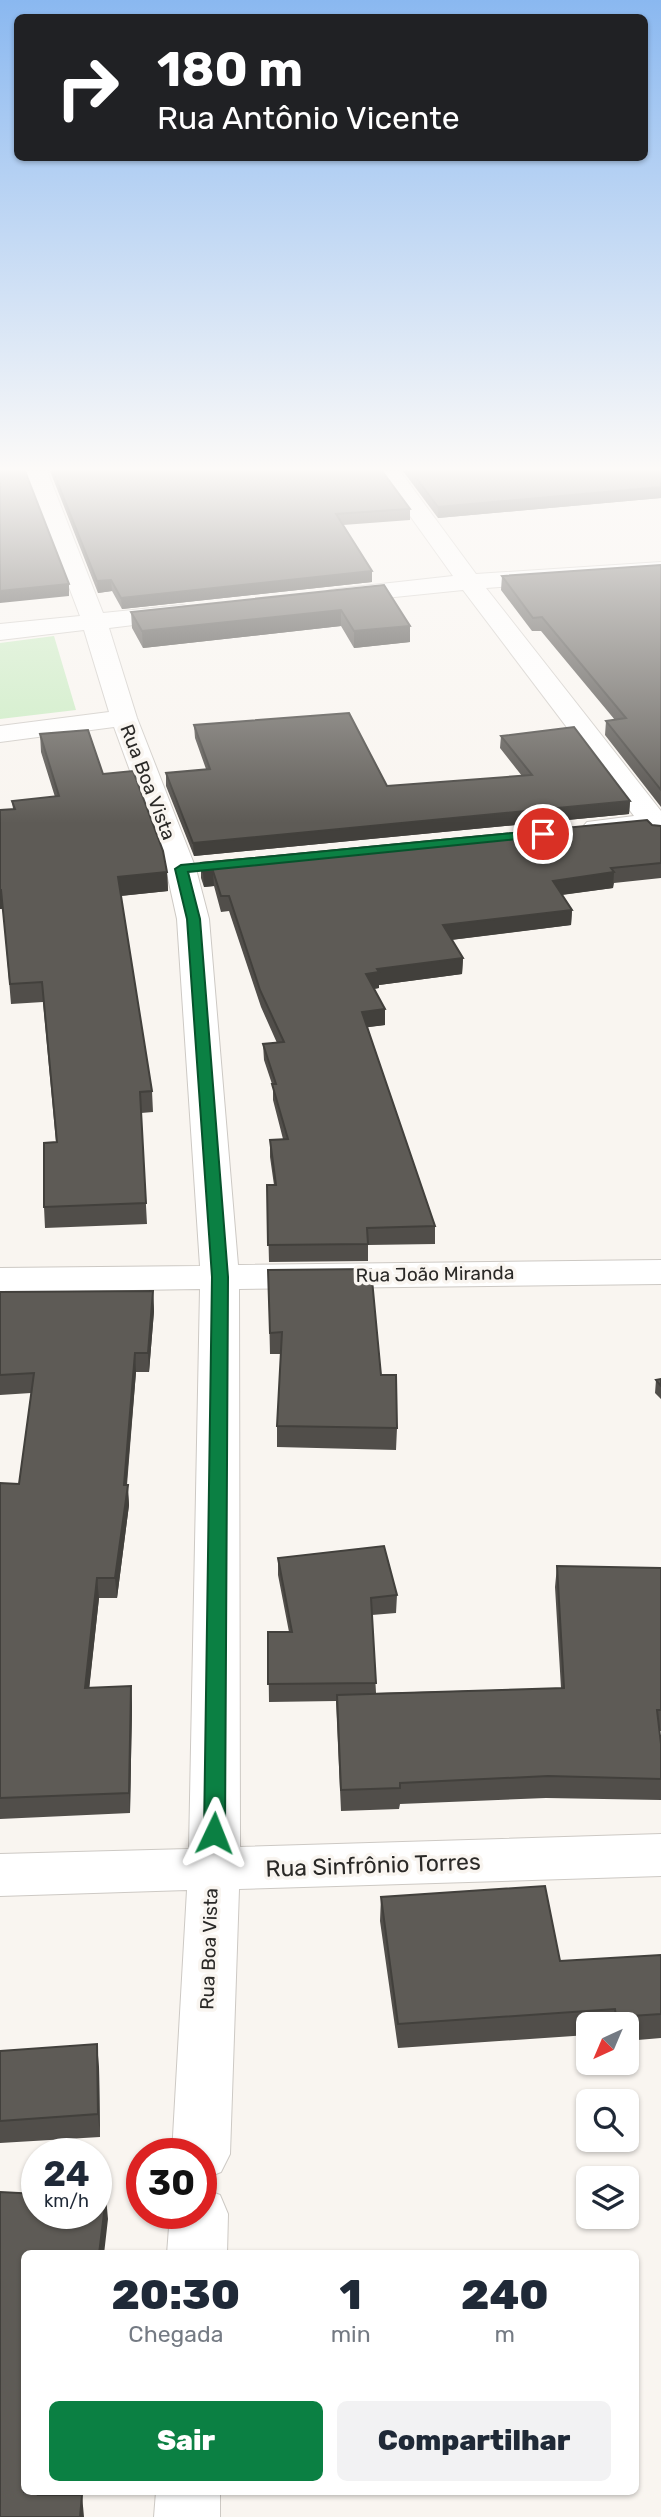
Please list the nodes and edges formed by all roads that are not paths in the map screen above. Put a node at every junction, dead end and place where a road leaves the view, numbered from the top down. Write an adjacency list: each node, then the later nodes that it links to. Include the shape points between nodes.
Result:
1 (81, 588): 6 (street, Rua Boa Vista)
2 (407, 588): 4 (street)
3 (473, 588): 10 (street)
4 (316, 598)
5 (205, 610): 6 (street)
6 (94, 621): 7 (street); 8 (street, Rua Boa Vista)
7 (0, 632)
8 (124, 719): 9 (street); 13 (street, Rua Boa Vista, via 195,868 193,919)
9 (0, 734)
10 (659, 825): 11 (street)
11 (571, 831)
12 (661, 1272): 13 (street, Rua João Miranda)
13 (220, 1277): 14 (street, Rua João Miranda); 16 (street, Rua Boa Vista)
14 (0, 1280)
15 (661, 1855): 16 (street, Rua Sinfrônio Torres)
16 (212, 1871): 17 (street, Rua Sinfrônio Torres); 18 (street, Rua Boa Vista)
17 (0, 1875)
18 (202, 2138)
19 (198, 2229): 20 (street)
20 (197, 2250)
21 (188, 2495): 22 (street)
22 (187, 2517)

